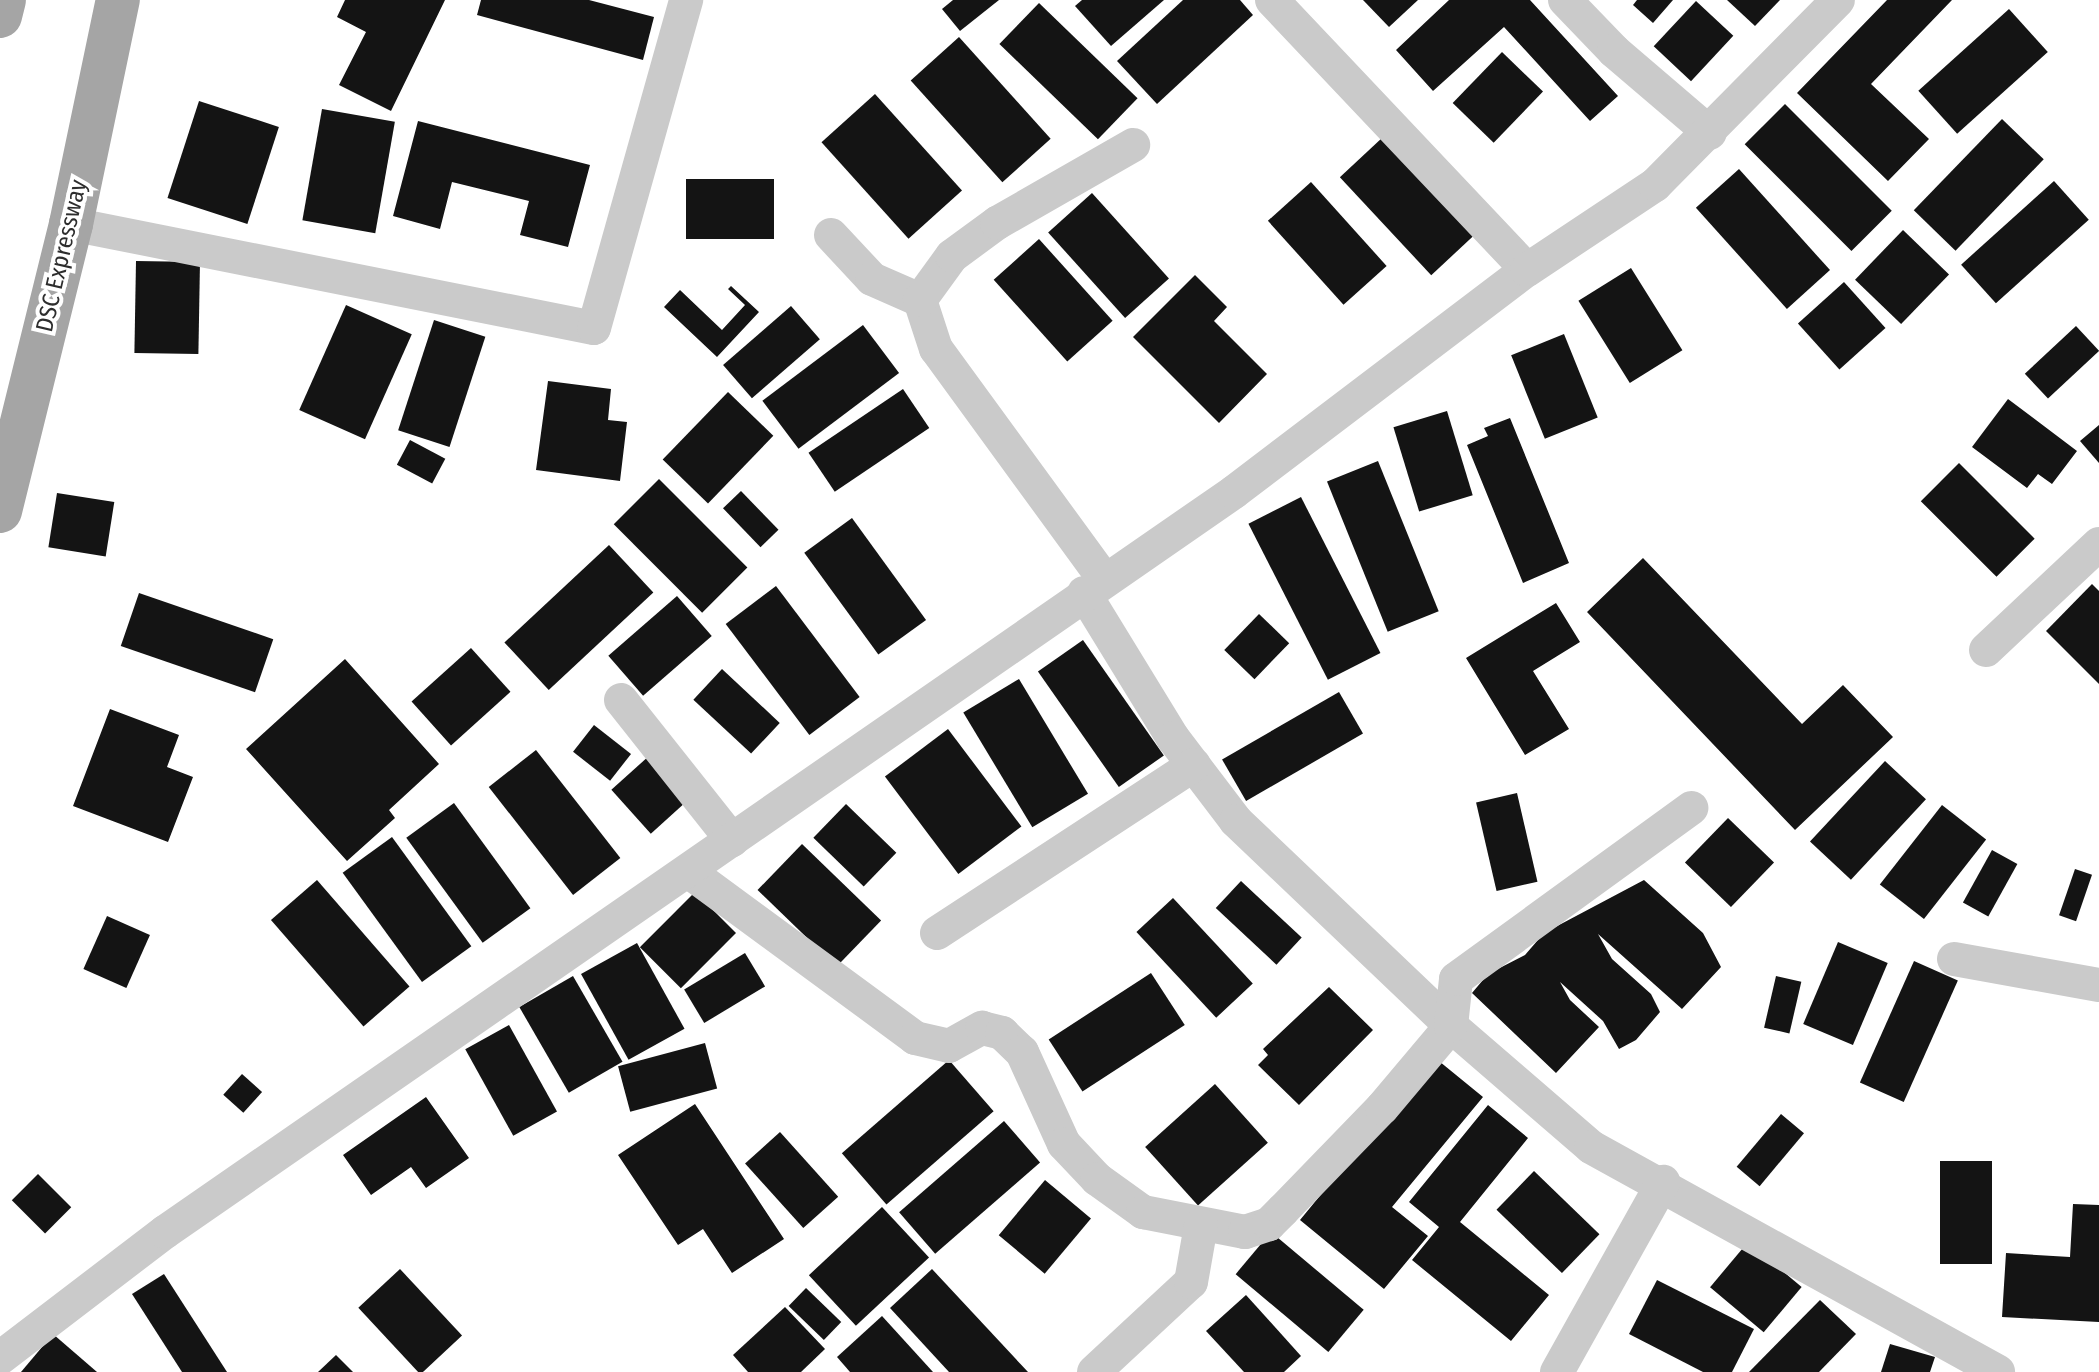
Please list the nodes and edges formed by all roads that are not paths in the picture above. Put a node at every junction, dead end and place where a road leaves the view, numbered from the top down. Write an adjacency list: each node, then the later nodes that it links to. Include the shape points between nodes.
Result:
1 (4, 0): 7 (main road)
2 (118, 0): 10 (main road, DSC Expressway)
3 (686, 0): 10 (street, via 594,328)
4 (1272, 0): 12 (street)
5 (1565, 0): 8 (street, via 1614,51)
6 (1838, 0): 8 (street)
7 (0, 16)
8 (1710, 133): 12 (street, via 1655,185)
9 (1133, 145): 13 (street, via 997,223 952,256)
10 (71, 224): 14 (main road, DSC Expressway)
11 (831, 235): 13 (street, via 872,279)
12 (1527, 270): 16 (street, via 1234,492)
13 (920, 300): 16 (street, via 936,349)
14 (0, 511)
15 (2099, 544): 17 (street)
16 (1094, 586): 19 (street); 21 (street)
17 (1986, 650)
18 (621, 700): 21 (street)
19 (1194, 765): 23 (street); 26 (street, via 1236,821)
20 (1691, 808): 26 (street, via 1456,979)
21 (732, 840): 22 (street)
22 (688, 871): 28 (street, via 915,1038 949,1046 982,1028 1002,1033 1022,1052 1064,1144 1097,1179 1143,1212); 29 (street, via 165,1232)
23 (937, 933)
24 (1954, 959): 25 (street)
25 (2099, 985)
26 (1451, 1026): 27 (street, via 1591,1147); 28 (street, via 1382,1108 1269,1224 1245,1232)
27 (1663, 1182): 31 (street); 32 (street)
28 (1201, 1225): 30 (street, via 1191,1282)
29 (0, 1358)
30 (1094, 1372)
31 (1557, 1372)
32 (1998, 1372)

